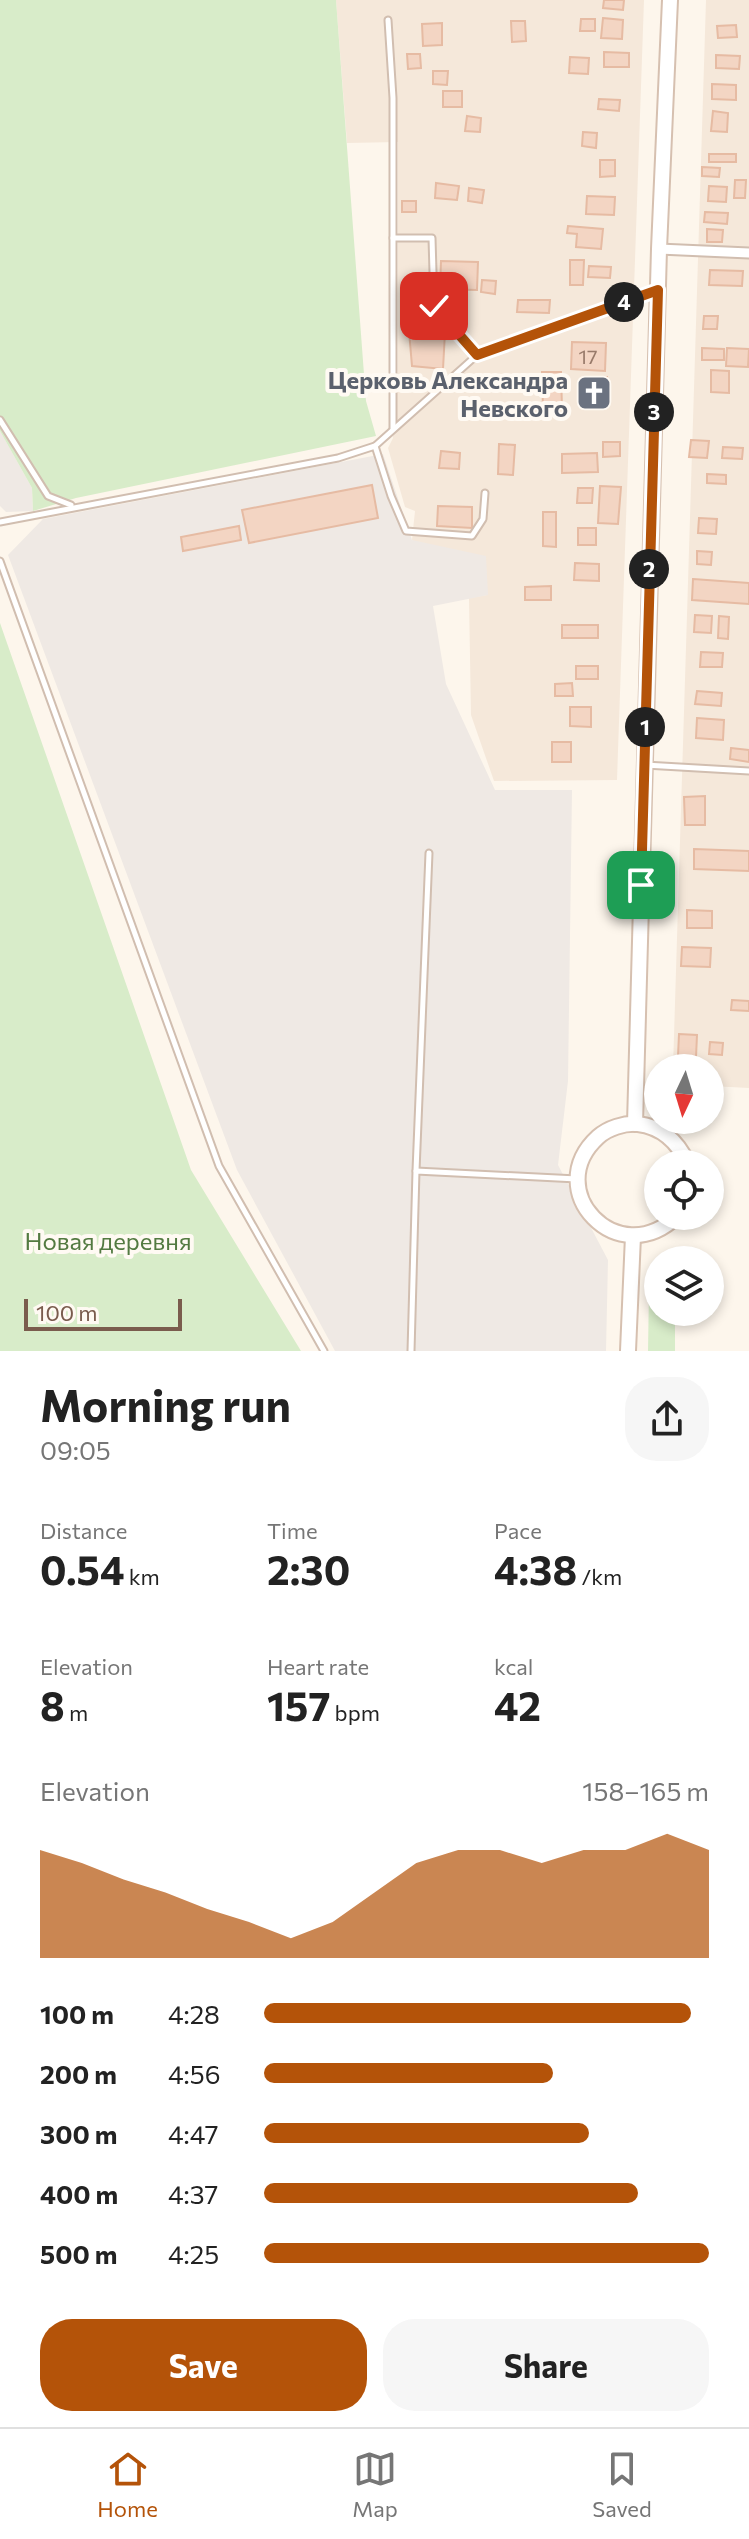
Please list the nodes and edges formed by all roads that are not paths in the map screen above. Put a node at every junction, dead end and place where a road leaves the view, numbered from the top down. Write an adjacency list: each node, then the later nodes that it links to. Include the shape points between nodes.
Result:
1 (670, 0): 4 (main road)
2 (388, 20): 3 (lane)
3 (393, 238): 7 (lane, via 432,238 434,306); 9 (lane)
4 (659, 249): 5 (street); 6 (main road)
5 (749, 253)
6 (658, 290): 7 (lane); 15 (main road)
7 (477, 355): 9 (lane)
8 (0, 420): 12 (lane, via 48,496)
9 (393, 429): 10 (lane)
10 (375, 446): 11 (lane, via 406,531 472,536 483,519); 12 (lane, via 338,458)
11 (485, 493)
12 (72, 505): 13 (lane)
13 (0, 522)
14 (0, 561): 24 (lane, via 219,1166)
15 (644, 765): 16 (lane); 18 (main road)
16 (749, 771)
17 (429, 853): 20 (lane)
18 (635, 1124): 19 (main road, via 668,1135); 21 (main road, via 617,1126 589,1146)
19 (681, 1150)
20 (416, 1171): 21 (lane); 25 (lane)
21 (578, 1179): 23 (main road, via 588,1212 608,1229)
22 (656, 1230): 23 (main road)
23 (633, 1236): 26 (main road)
24 (324, 1351)
25 (411, 1351)
26 (628, 1351)

